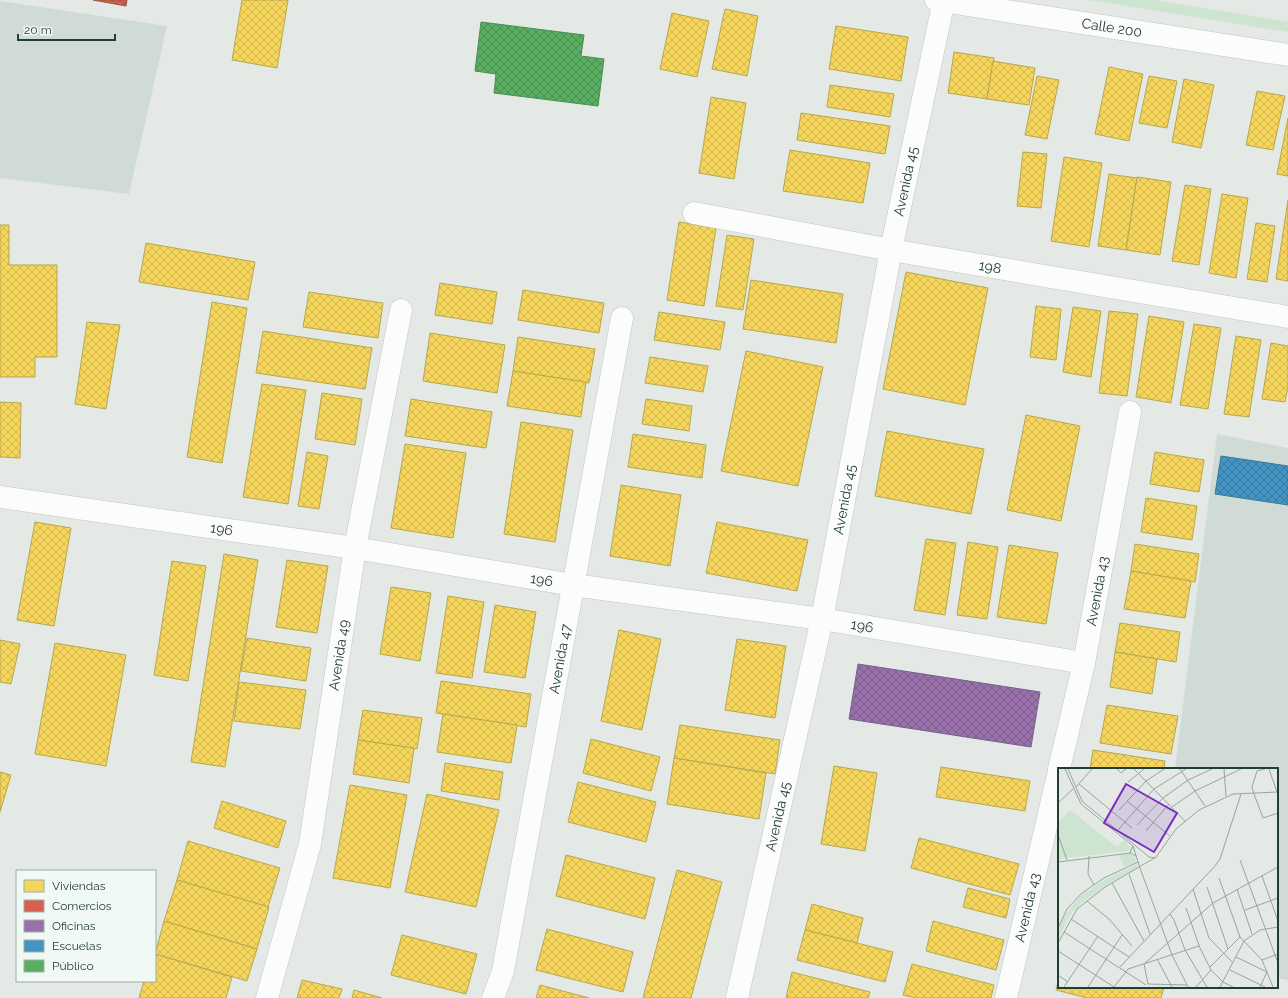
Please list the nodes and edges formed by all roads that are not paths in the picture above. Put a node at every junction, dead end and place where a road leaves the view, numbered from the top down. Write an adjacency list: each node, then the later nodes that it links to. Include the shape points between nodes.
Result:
1 (941, 0): 2 (street, Calle 200); 4 (street, Avenida 45)
2 (1288, 55)
3 (694, 212): 4 (street, 198)
4 (891, 250): 6 (street, 198); 12 (street, Avenida 45)
5 (401, 310): 10 (street, Avenida 49)
6 (1288, 317)
7 (622, 318): 11 (street, Avenida 47)
8 (1130, 412): 13 (street, Avenida 43)
9 (0, 497): 10 (street, 196)
10 (355, 548): 11 (street, 196); 16 (street, Avenida 49, via 310,844)
11 (573, 585): 12 (street, 196); 17 (street, Avenida 47, via 503,971)
12 (822, 619): 13 (street, 196); 18 (street, Avenida 45)
13 (1084, 663): 14 (street, Avenida 43)
14 (1059, 768)
15 (1058, 774): 19 (street, Avenida 43)
16 (267, 998)
17 (492, 998)
18 (737, 998)
19 (1006, 998)

